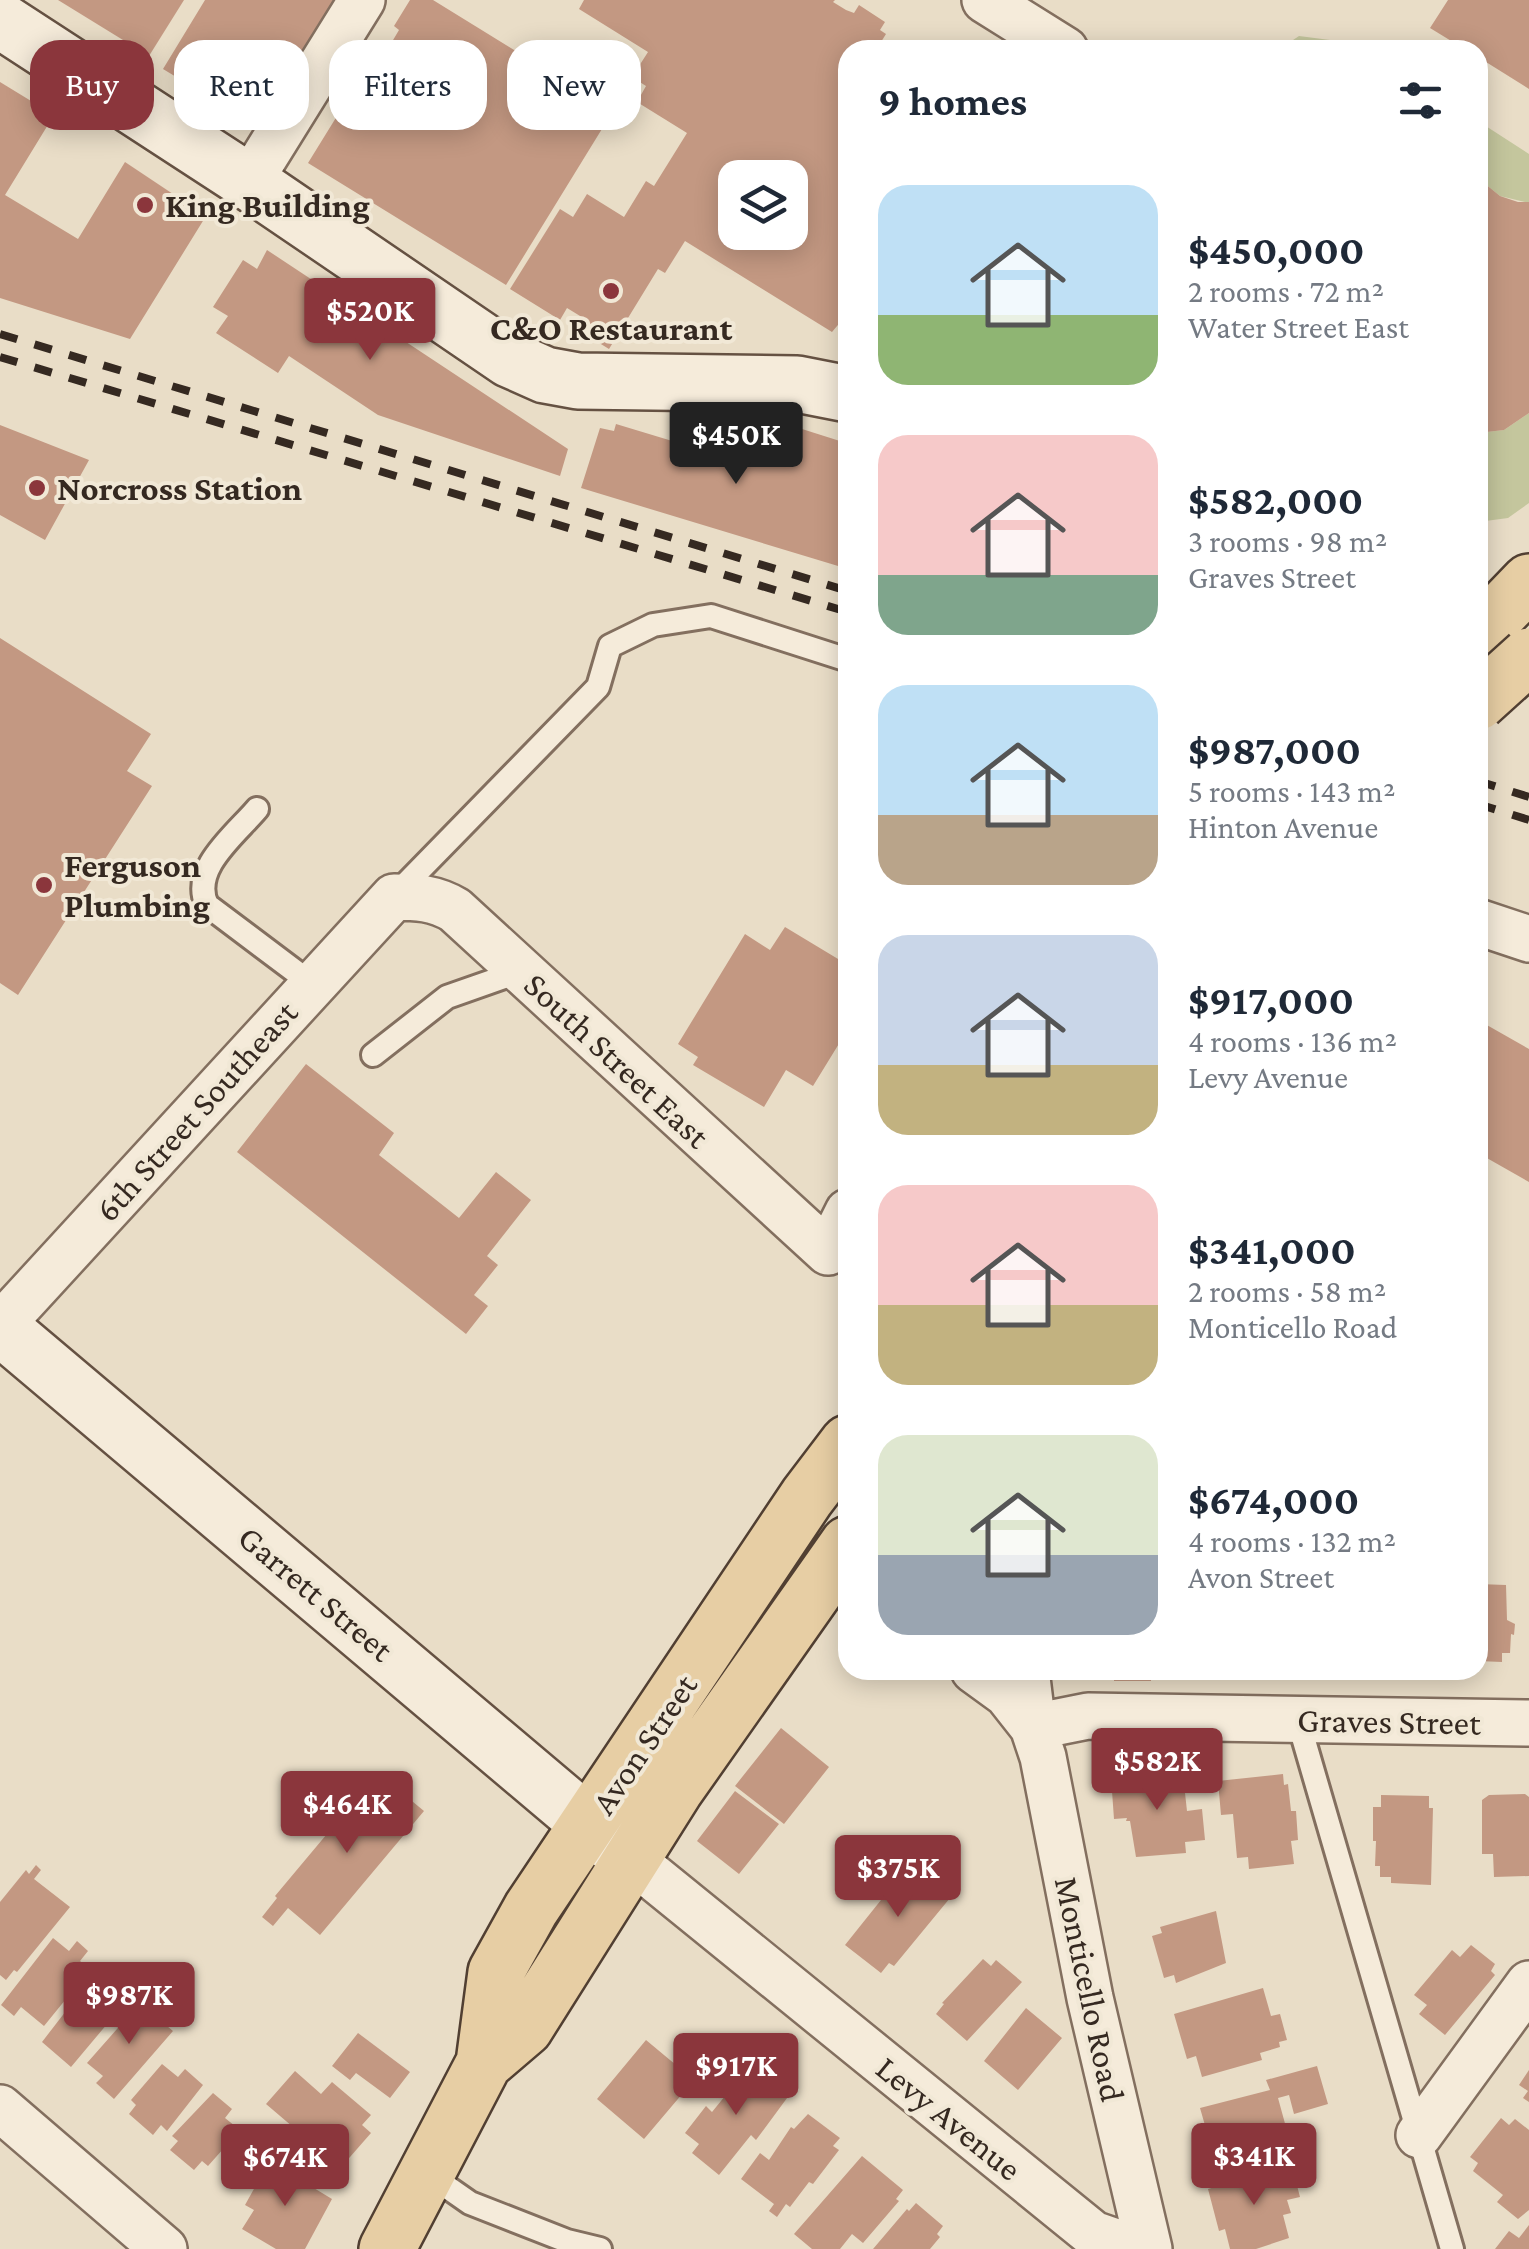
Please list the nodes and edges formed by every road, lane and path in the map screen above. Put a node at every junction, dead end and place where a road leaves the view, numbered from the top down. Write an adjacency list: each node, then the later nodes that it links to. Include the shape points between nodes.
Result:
1 (362, 0): 5 (street)
2 (985, 0): 4 (street)
3 (0, 20): 5 (street)
4 (1049, 40)
5 (248, 182): 6 (street, via 509,359 545,375 578,382 797,384)
6 (838, 392)
7 (1529, 582): 8 (main road)
8 (1488, 625)
9 (1529, 656): 13 (main road, bridge)
10 (838, 657): 15 (lane, via 712,616 653,625 610,646 598,686)
11 (1488, 668): 12 (street)
12 (1529, 682)
13 (1488, 693)
14 (257, 809): 19 (lane, via 204,873 200,892 207,905)
15 (394, 897): 18 (street, South Street East, via 443,903); 19 (street, 6th Street Southeast)
16 (1488, 925): 17 (street)
17 (1529, 939)
18 (520, 971): 20 (lane, via 455,992); 21 (street, South Street East, via 828,1252)
19 (312, 984): 22 (street, 6th Street Southeast)
20 (373, 1055)
21 (838, 1232)
22 (0, 1326): 32 (street, Garrett Street)
23 (838, 1457): 24 (main road, Avon Street)
24 (784, 1532): 25 (street); 32 (main road, Avon Street)
25 (838, 1560)
26 (838, 1567): 33 (main road, Avon Street)
27 (987, 1680): 31 (street)
28 (1027, 1680): 31 (street, Monticello Road)
29 (1298, 1720): 30 (street, Graves Street); 31 (street, Graves Street, via 1088,1716); 37 (lane)
30 (1529, 1723)
31 (1033, 1727): 43 (street, Monticello Road)
32 (590, 1825): 33 (street, Garrett Street); 35 (main road, Avon Street, via 496,1972)
33 (631, 1859): 35 (main road, Avon Street, via 525,2028); 42 (street, Levy Avenue, via 1093,2234)
34 (1529, 1984): 37 (street)
35 (484, 2063): 38 (main road, Avon Street)
36 (0, 2108): 39 (street)
37 (1419, 2134): 44 (lane)
38 (427, 2173): 40 (main road, Avon Street); 41 (lane, via 470,2203)
39 (164, 2249)
40 (388, 2249)
41 (600, 2249)
42 (1136, 2249)
43 (1149, 2249)
44 (1452, 2249)

